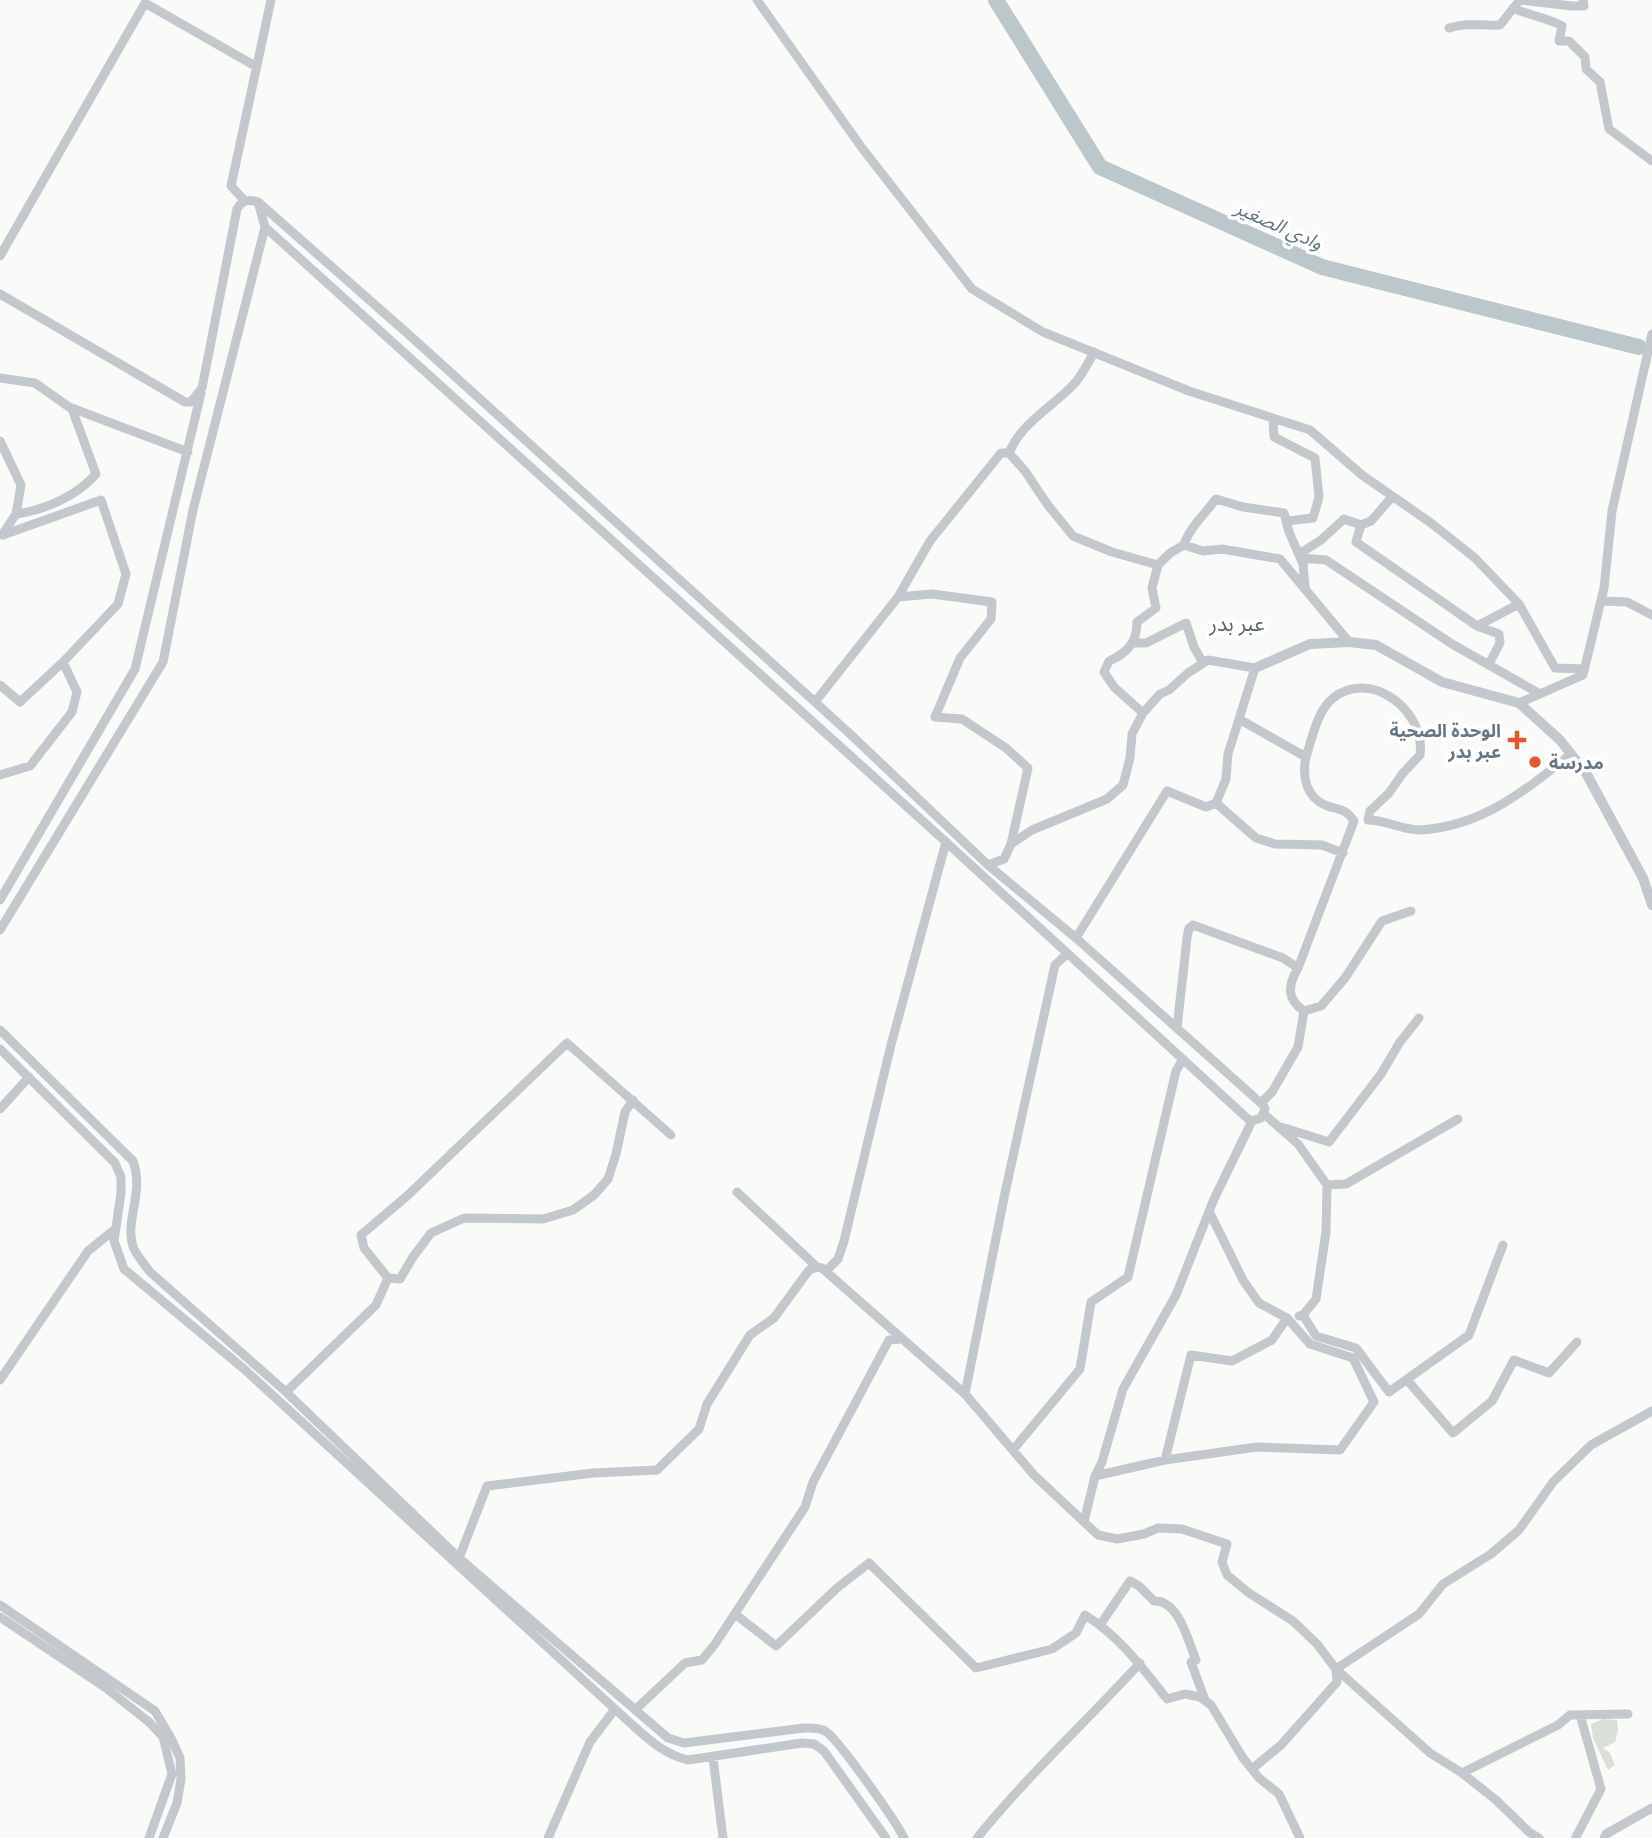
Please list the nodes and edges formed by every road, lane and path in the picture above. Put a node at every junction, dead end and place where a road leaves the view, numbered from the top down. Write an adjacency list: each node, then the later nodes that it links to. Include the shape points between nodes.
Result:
1 (271, 0): 8 (street)
2 (757, 0): 16 (street, via 862,148 972,289 1043,332)
3 (1520, 0): 4 (street, via 1584,6); 6 (street)
4 (1583, 0)
5 (144, 1): 8 (street); 13 (street)
6 (1513, 8): 7 (street, via 1500,25 1469,23); 9 (street, via 1562,26 1559,41 1569,41 1585,57 1586,69 1600,82 1609,129)
7 (1449, 29)
8 (257, 67): 10 (street, via 231,186)
9 (1652, 161)
10 (245, 201): 11 (street); 18 (street, via 237,209)
11 (258, 202): 12 (street); 47 (street)
12 (265, 228): 55 (street); 62 (street, via 193,510 163,662)
13 (0, 256)
14 (0, 293): 18 (street, via 185,402 191,402)
15 (1652, 334): 34 (street, via 1612,511)
16 (1094, 352): 20 (street, via 1189,391); 23 (street, via 1076,383 1036,416)
17 (0, 378): 19 (street, via 35,383)
18 (202, 388): 22 (street)
19 (72, 409): 22 (street); 25 (street, via 96,474 83,490)
20 (1273, 418): 24 (street, via 1310,430); 26 (street, via 1274,437 1315,458 1319,497 1313,518)
21 (0, 441): 25 (street, via 21,485)
22 (188, 452): 59 (street, via 135,669)
23 (1009, 453): 31 (street, via 1073,536); 33 (street, via 1001,453 930,541)
24 (1392, 497): 27 (street, via 1371,522); 35 (street, via 1454,540)
25 (16, 514): 28 (street)
26 (1287, 521): 29 (street, via 1284,513 1216,499 1187,534); 30 (street)
27 (1361, 525): 30 (street, via 1344,519); 37 (street, via 1356,542)
28 (1, 535): 40 (street, via 101,500 126,574 118,604)
29 (1184, 545): 31 (street); 32 (street, via 1280,559)
30 (1300, 556): 32 (street); 42 (street, via 1326,560)
31 (1158, 565): 39 (street, via 1153,587 1156,608 1137,622)
32 (1305, 587): 38 (street)
33 (898, 597): 47 (street); 56 (street, via 932,594 992,602 992,619 960,658 935,717 962,719 1028,768)
34 (1601, 601): 36 (street, via 1627,602); 44 (street)
35 (1519, 604): 37 (street); 44 (street, via 1555,668)
36 (1652, 615)
37 (1477, 626): 42 (street, via 1501,639)
38 (1349, 642): 43 (street, via 1310,644); 48 (street, via 1376,645 1442,682)
39 (1134, 643): 41 (street, via 1146,643 1186,623); 49 (street, via 1109,661 1104,672)
40 (63, 662): 45 (street, via 20,702); 53 (street, via 76,692 72,712 30,766)
41 (1203, 663): 43 (street); 49 (street, via 1160,694)
42 (1489, 664): 46 (street)
43 (1255, 668): 50 (street)
44 (1584, 669): 46 (street, via 1583,676)
45 (0, 685)
46 (1540, 694): 48 (street)
47 (815, 702): 58 (street)
48 (1519, 703): 51 (street)
49 (1143, 713): 56 (street, via 1132,734 1123,785 1107,799 1032,830)
50 (1240, 719): 52 (street); 54 (street)
51 (1572, 754): 52 (street, via 1512,800 1482,816 1418,830 1367,817 1420,755 1420,731 1403,706 1377,689 1357,687 1333,698 1318,720); 60 (street, via 1643,878)
52 (1306, 757): 57 (street, via 1303,772 1309,792 1323,804 1346,811 1353,821)
53 (0, 775)
54 (1216, 803): 57 (street, via 1256,838 1275,844 1322,845); 63 (street, via 1206,807 1167,791)
55 (946, 842): 64 (street); 86 (street, via 844,1241 838,1259)
56 (1011, 844): 58 (street, via 1004,859)
57 (1343, 853): 65 (street)
58 (988, 865): 63 (street)
59 (0, 900)
60 (1652, 905)
61 (1411, 911): 66 (street, via 1382,921 1321,1006)
62 (0, 930)
63 (1076, 938): 68 (street)
64 (1067, 954): 71 (street); 95 (street, via 1055,965)
65 (1298, 968): 66 (street, via 1290,981 1290,997); 68 (street, via 1283,958 1193,925 1186,938)
66 (1304, 1011): 74 (street, via 1298,1047)
67 (1419, 1018): 79 (street, via 1329,1142)
68 (1177, 1028): 74 (street)
69 (0, 1030): 94 (street, via 133,1161 138,1182 133,1247 150,1272)
70 (0, 1049): 72 (street)
71 (1183, 1059): 78 (street); 97 (street, via 1175,1072 1128,1277 1091,1302 1080,1369)
72 (29, 1077): 75 (street); 84 (street, via 115,1163 121,1193)
73 (633, 1100): 80 (street); 87 (street, via 625,1112 608,1179 594,1195 573,1210 543,1219 464,1218 431,1233 400,1279); 87 (street, via 567,1043 361,1235 364,1248)
74 (1261, 1103): 76 (street)
75 (0, 1109)
76 (1264, 1114): 78 (street); 79 (street)
77 (1458, 1119): 81 (street, via 1346,1184)
78 (1252, 1121): 83 (street)
79 (1276, 1125): 81 (street, via 1298,1144)
80 (671, 1135)
81 (1327, 1185): 88 (street, via 1326,1232 1316,1299)
82 (737, 1192): 86 (street)
83 (1209, 1211): 89 (street, via 1259,1303); 99 (street, via 1177,1295 1123,1389)
84 (114, 1230): 92 (street, via 88,1251); 109 (street, via 124,1269 244,1369)
85 (1503, 1245): 93 (street, via 1469,1335)
86 (822, 1269): 90 (street); 101 (street, via 808,1270 774,1318 750,1335 707,1404 699,1429 657,1470 487,1486)
87 (388, 1278): 94 (street, via 376,1305)
88 (1303, 1315): 89 (street); 93 (street, via 1317,1336 1356,1348 1389,1392)
89 (1287, 1318): 98 (street, via 1272,1340 1233,1362 1191,1355); 98 (street, via 1310,1344 1353,1359 1374,1402 1340,1450 1257,1447)
90 (900, 1339): 95 (street); 103 (street, via 889,1340 813,1482 805,1507)
91 (1577, 1342): 93 (street, via 1549,1373 1514,1360 1492,1401 1453,1433)
92 (0, 1380)
93 (1407, 1380)
94 (286, 1392): 101 (street)
95 (965, 1394): 97 (street)
96 (1652, 1411): 107 (street, via 1591,1445 1553,1482 1519,1530 1443,1584 1419,1614)
97 (1013, 1450): 100 (street)
98 (1165, 1460): 99 (street)
99 (1095, 1476): 100 (street)
100 (1084, 1522): 107 (street, via 1098,1535 1117,1539 1158,1528 1182,1529 1227,1544 1222,1562 1227,1576 1293,1621)
101 (459, 1558): 110 (street)
102 (0, 1605): 118 (street, via 155,1711 180,1758 177,1803)
103 (735, 1614): 105 (street, via 776,1646 869,1563 976,1668 1052,1649 1076,1633 1085,1615); 110 (street, via 702,1660 685,1663)
104 (0, 1617): 117 (street, via 106,1688 163,1737 172,1774)
105 (1100, 1625): 106 (street); 108 (street, via 1130,1581 1154,1601 1173,1608 1196,1660 1191,1662)
106 (1140, 1663): 108 (street, via 1167,1699 1185,1694); 123 (street)
107 (1336, 1669): 114 (street, via 1337,1682 1281,1745); 115 (street, via 1430,1753)
108 (1205, 1700): 114 (street)
109 (615, 1709): 113 (street, via 673,1756); 119 (street, via 590,1742)
110 (635, 1710): 122 (street, via 668,1738 684,1743 815,1727 827,1731)
111 (1628, 1714): 112 (street)
112 (1580, 1715): 115 (street, via 1570,1715); 126 (street, via 1601,1789)
113 (713, 1758): 120 (street); 121 (street, via 814,1744 824,1751)
114 (1252, 1769): 124 (street, via 1279,1794)
115 (1462, 1773): 125 (street)
116 (1652, 1808): 127 (street)
117 (149, 1838)
118 (163, 1838)
119 (548, 1838)
120 (723, 1838)
121 (886, 1838)
122 (904, 1838)
123 (977, 1838)
124 (1300, 1838)
125 (1539, 1838)
126 (1574, 1838)
127 (1604, 1838)

